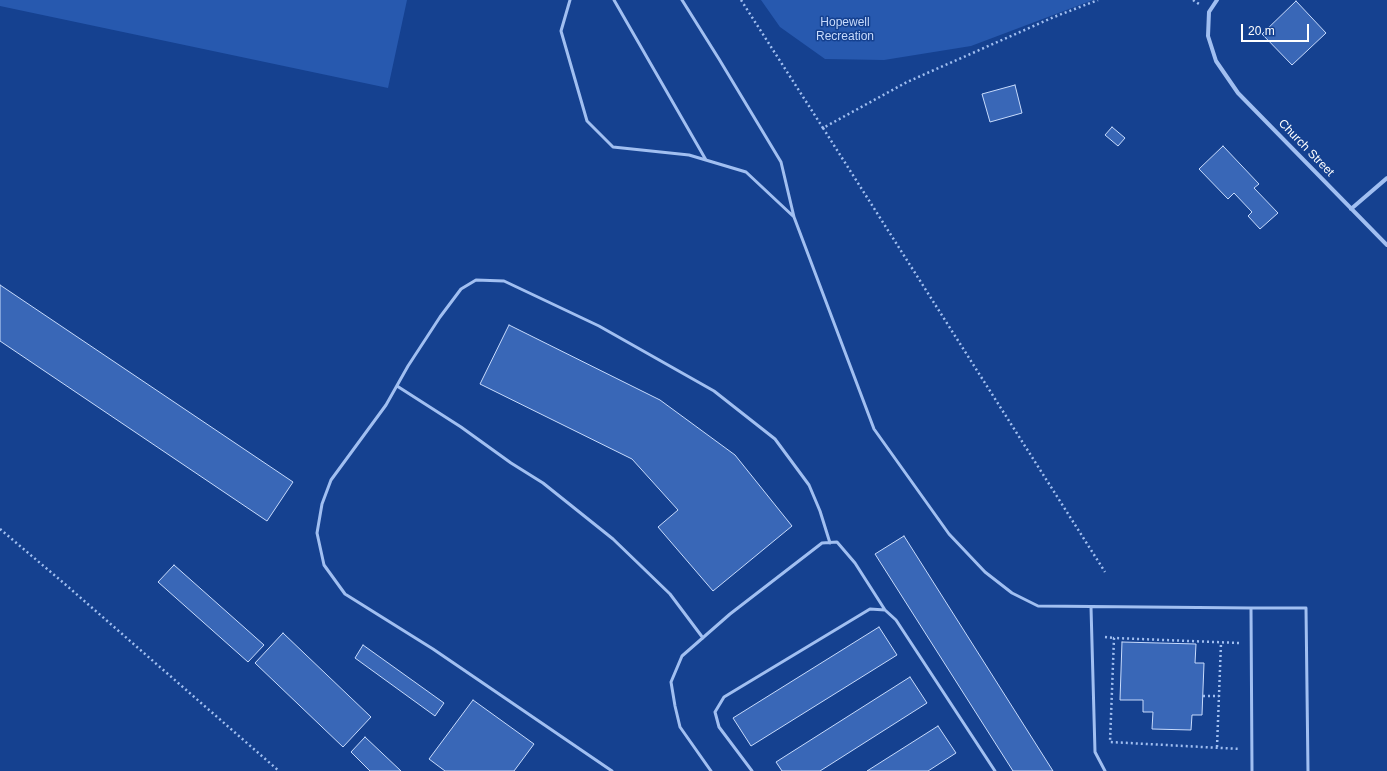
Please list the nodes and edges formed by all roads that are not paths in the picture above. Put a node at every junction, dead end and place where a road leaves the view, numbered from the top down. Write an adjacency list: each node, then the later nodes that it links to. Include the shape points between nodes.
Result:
1 (570, 0): 5 (lane, via 561,31 587,121 613,148 689,155)
2 (614, 0): 5 (lane)
3 (682, 0): 8 (lane, via 781,162)
4 (1217, 0): 7 (street, Church Street, via 1209,12 1208,36 1216,60 1238,93)
5 (706, 160): 8 (lane, via 746,172)
6 (1387, 178): 7 (street)
7 (1351, 209): 9 (street, Church Street)
8 (794, 217): 12 (lane, via 874,428 949,534 985,572 1012,593 1038,606)
9 (1387, 245)
10 (397, 386): 11 (lane, via 440,317 461,289 476,280 504,281 599,326 714,391 775,439 809,485); 15 (lane, via 543,483 613,539 670,594); 16 (lane, via 331,480 322,504 317,534 324,564 345,594 433,649)
11 (830, 543): 14 (lane, via 837,542 855,563); 15 (lane, via 822,543)
12 (1091, 607): 13 (lane); 20 (lane, via 1095,752)
13 (1251, 608): 21 (lane); 22 (lane, via 1306,608)
14 (885, 610): 18 (lane, via 870,609 724,697 715,712 719,727); 19 (lane, via 896,620)
15 (702, 638): 17 (lane, via 682,656 671,682 680,727)
16 (612, 771)
17 (711, 771)
18 (752, 771)
19 (995, 771)
20 (1105, 771)
21 (1252, 771)
22 (1308, 771)

